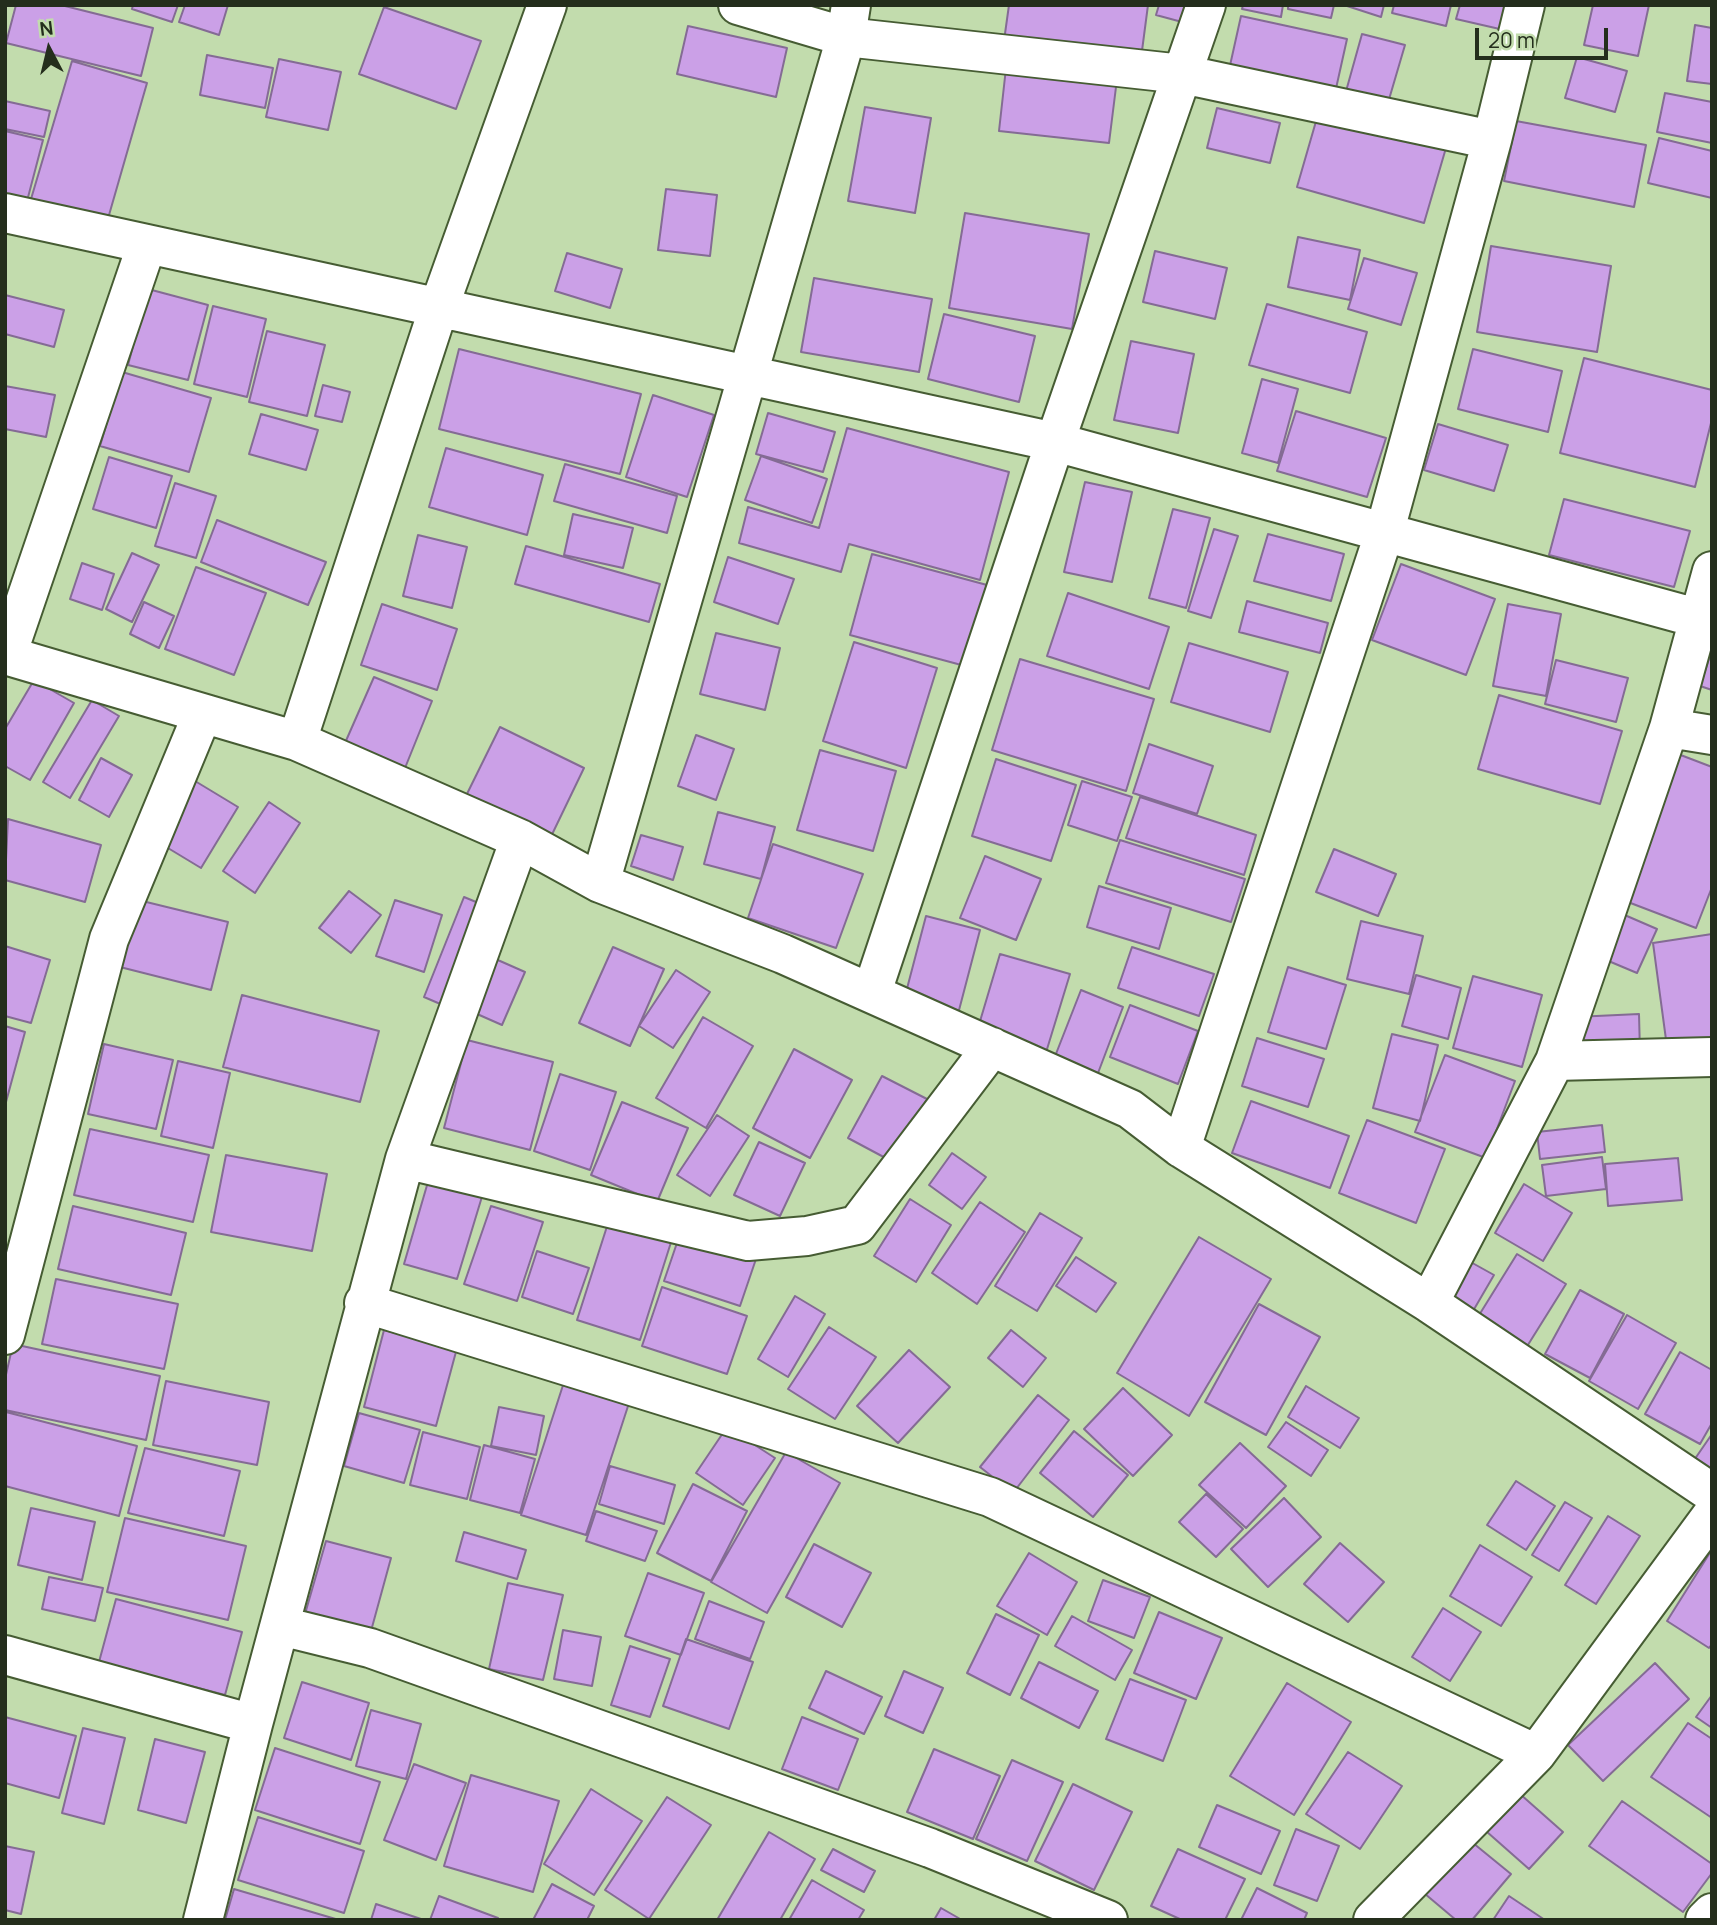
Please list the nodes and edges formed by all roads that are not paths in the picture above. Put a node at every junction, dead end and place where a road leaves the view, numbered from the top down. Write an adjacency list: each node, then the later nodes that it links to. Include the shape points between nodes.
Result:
1 (547, 5): 10 (street)
2 (738, 5): 5 (street)
3 (1206, 5): 6 (street)
4 (1525, 5): 7 (street)
5 (848, 21): 6 (street); 11 (street)
6 (1182, 74): 7 (street); 12 (street)
7 (1492, 140): 13 (street)
8 (5, 213): 9 (street)
9 (147, 244): 10 (street); 16 (street)
10 (439, 307): 11 (street); 20 (street)
11 (750, 375): 12 (street); 22 (street)
12 (1055, 442): 13 (street); 23 (street)
13 (1384, 534): 15 (street); 27 (street)
14 (1712, 571): 15 (street)
15 (1697, 618): 18 (street)
16 (6, 655): 17 (street)
17 (202, 715): 20 (street); 31 (street, via 109,939)
18 (1669, 728): 19 (street); 26 (street)
19 (1712, 734)
20 (297, 741): 21 (street)
21 (520, 839): 22 (street); 28 (street)
22 (600, 883): 23 (street)
23 (872, 992): 24 (street)
24 (992, 1047): 27 (street, via 1130,1109); 28 (street, via 857,1225 807,1236 748,1241)
25 (1712, 1057): 26 (street)
26 (1555, 1061): 30 (street)
27 (1181, 1148): 30 (street)
28 (405, 1159): 29 (street)
29 (364, 1303): 34 (street); 37 (street, via 990,1497)
30 (1429, 1303): 32 (street)
31 (5, 1335)
32 (1712, 1493)
33 (1712, 1516): 37 (street)
34 (281, 1626): 36 (street); 40 (street, via 383,1653 930,1848)
35 (5, 1655): 36 (street)
36 (253, 1724): 39 (street)
37 (1536, 1754): 41 (street)
38 (1712, 1913): 42 (street)
39 (203, 1920)
40 (1108, 1920)
41 (1373, 1920)
42 (1704, 1920)

